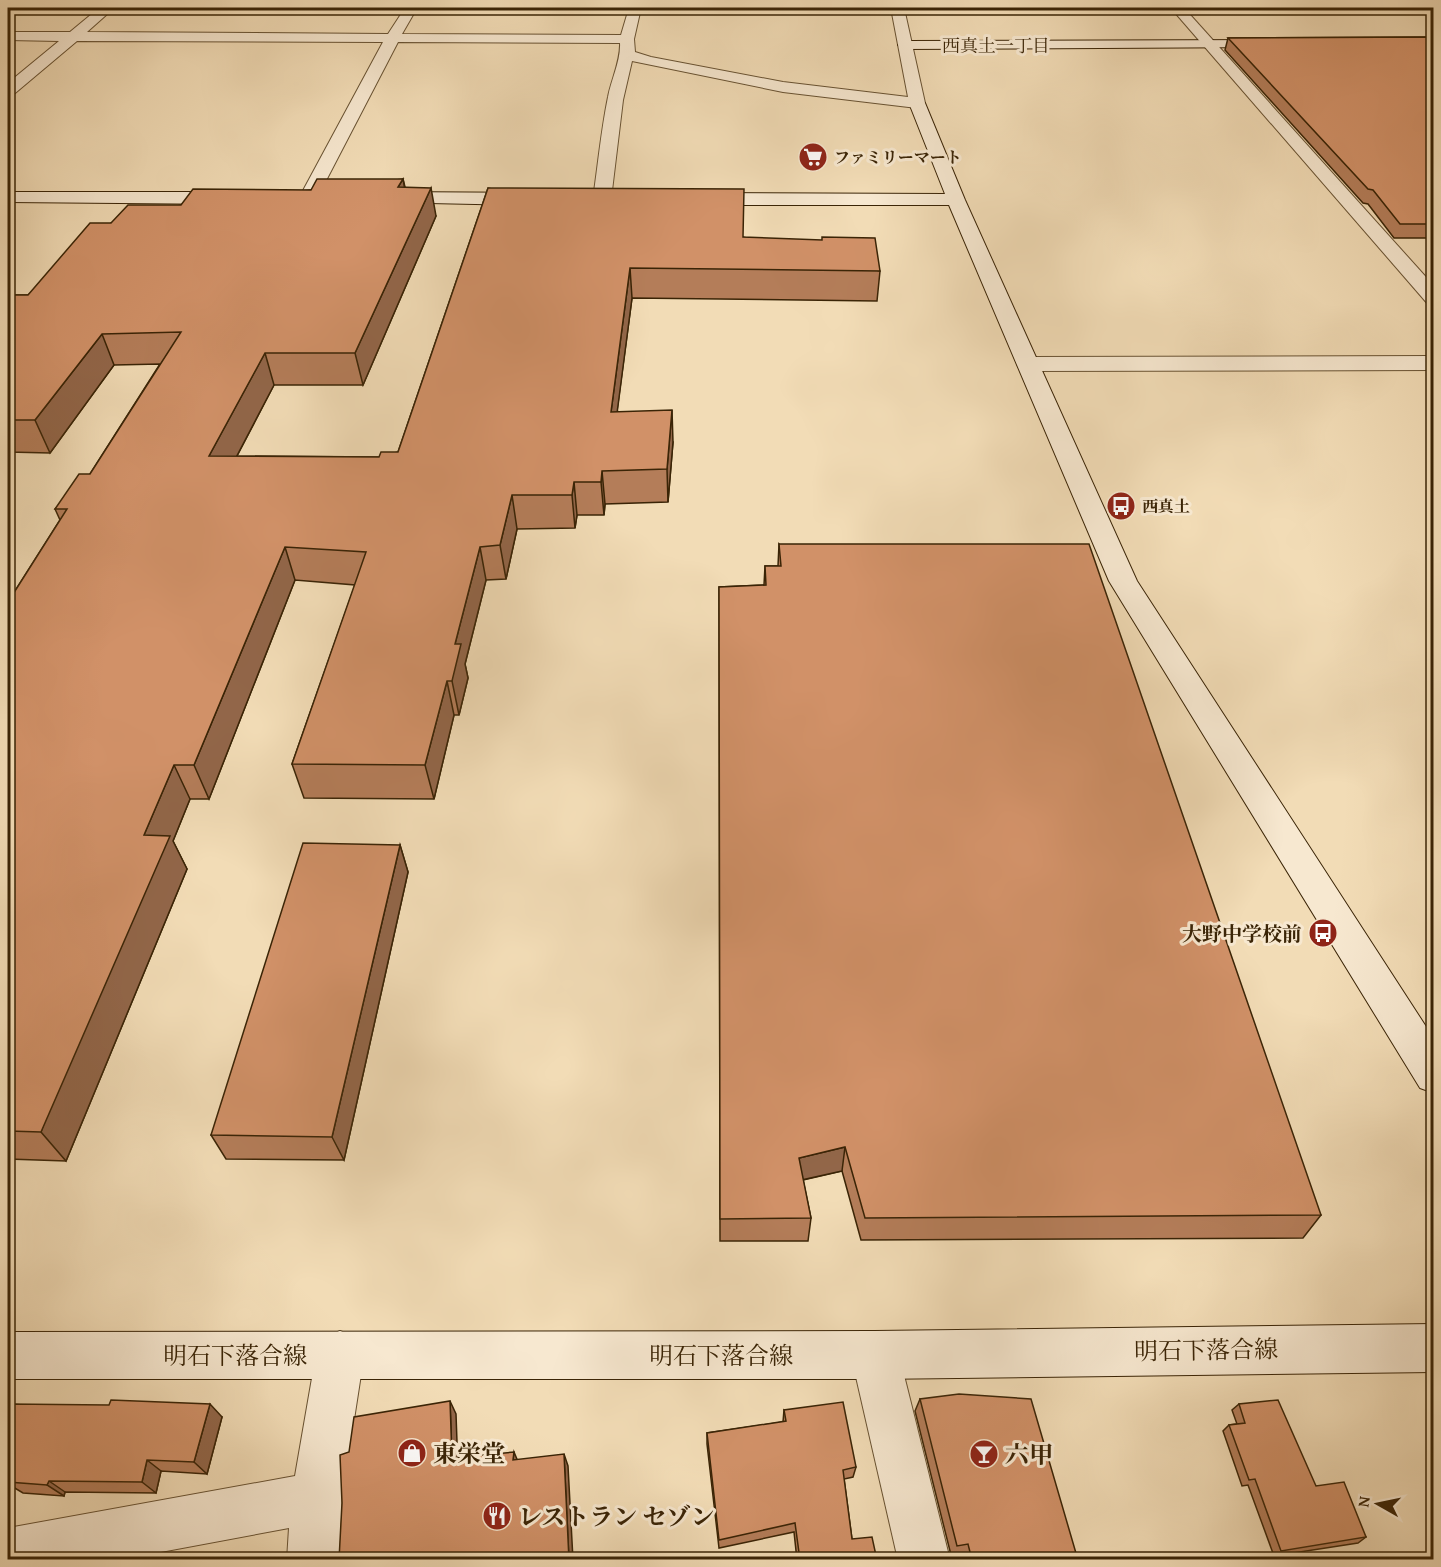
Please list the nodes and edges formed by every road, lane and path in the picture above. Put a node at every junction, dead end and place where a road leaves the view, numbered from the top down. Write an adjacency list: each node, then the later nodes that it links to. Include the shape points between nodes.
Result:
1 (107, 8): 7 (street)
2 (411, 8): 8 (street)
3 (635, 8): 12 (street)
4 (898, 8): 11 (street)
5 (1177, 8): 9 (street)
6 (8, 36): 7 (street)
7 (70, 37): 8 (street); 13 (street)
8 (392, 39): 12 (street); 18 (street)
9 (1209, 44): 10 (street); 11 (street); 25 (street)
10 (1280, 44)
11 (905, 45): 14 (street)
12 (628, 46): 14 (street, via 648,61 783,87); 22 (street, via 596,199)
13 (8, 91)
14 (917, 103): 24 (street)
15 (8, 197): 16 (street)
16 (250, 198)
17 (285, 198): 18 (street)
18 (308, 198): 19 (street)
19 (331, 198)
20 (367, 198): 21 (street)
21 (543, 199)
22 (625, 199)
23 (685, 199): 24 (street)
24 (956, 200): 27 (street)
25 (1434, 299)
26 (1434, 363): 27 (street)
27 (1028, 364): 28 (street, via 1123,581)
28 (1434, 1075)
29 (1434, 1348): 30 (street, 明石下落合線)
30 (875, 1354): 31 (street, 明石下落合線); 36 (street)
31 (340, 1355): 32 (street, 明石下落合線); 33 (street)
32 (8, 1356)
33 (317, 1497): 34 (street); 35 (street)
34 (8, 1554)
35 (313, 1560)
36 (924, 1560)

